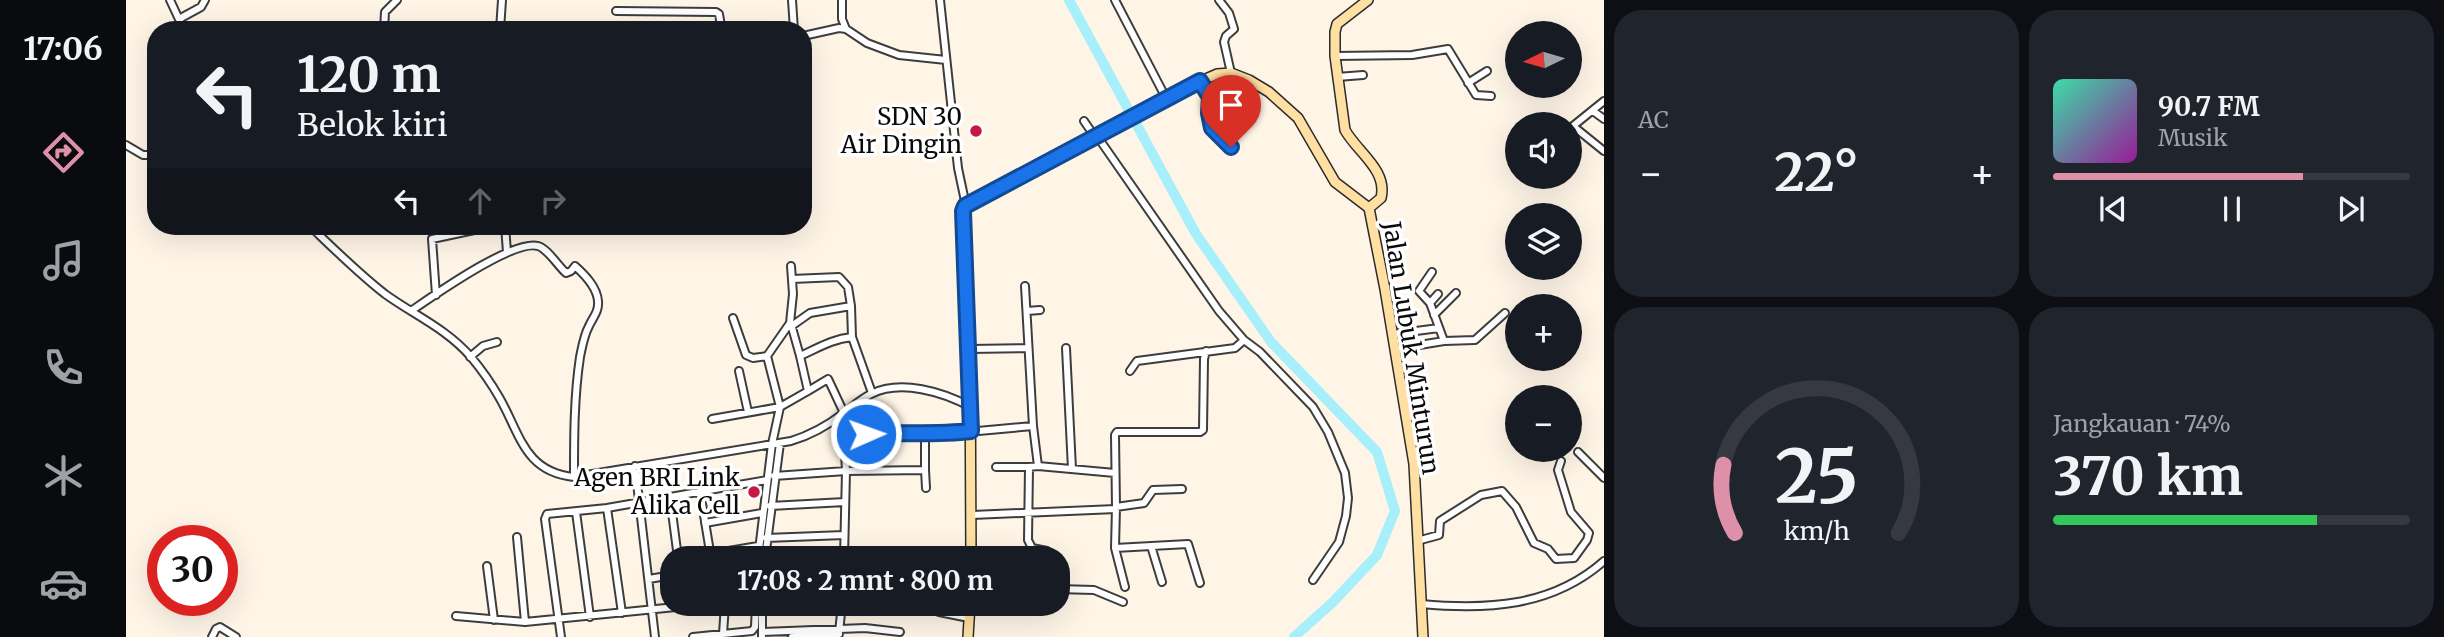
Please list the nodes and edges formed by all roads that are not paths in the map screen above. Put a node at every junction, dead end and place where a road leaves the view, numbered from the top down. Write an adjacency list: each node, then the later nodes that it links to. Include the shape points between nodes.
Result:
1 (170, 0): 12 (street)
2 (205, 0): 12 (street)
3 (397, 0): 13 (street, via 385,12)
4 (502, 0): 14 (street)
5 (792, 0): 16 (street)
6 (842, 0): 17 (street)
7 (940, 0): 20 (street)
8 (1115, 0): 29 (street)
9 (1219, 0): 22 (street, via 1234,29 1224,42)
10 (1368, 0): 19 (street, via 1337,24)
11 (616, 11): 15 (street, via 716,12)
12 (179, 19)
13 (384, 21)
14 (501, 21)
15 (720, 21)
16 (793, 21)
17 (846, 29): 18 (street); 20 (street, via 899,55)
18 (812, 34)
19 (1335, 56): 24 (street); 26 (street, via 1448,50)
20 (946, 60): 38 (street)
21 (1487, 71): 26 (street)
22 (1231, 74): 25 (street); 39 (street, Jalan Lubuk Minturun, via 1249,80 1291,109 1335,182)
23 (1363, 75): 24 (street)
24 (1337, 77): 39 (street, via 1345,130 1381,179 1381,198)
25 (1200, 81): 29 (street); 35 (street, via 1210,97 1212,128)
26 (1468, 83): 27 (street, via 1478,96)
27 (1491, 96)
28 (1604, 101): 30 (street)
29 (1164, 102): 33 (street)
30 (1593, 111): 31 (street); 36 (street, via 1573,126)
31 (1604, 119)
32 (1084, 121): 33 (street)
33 (1096, 137): 38 (street); 63 (street)
34 (126, 145): 37 (street)
35 (1231, 147)
36 (1604, 151)
37 (147, 155)
38 (965, 206): 68 (street)
39 (1369, 208): 61 (street, Jalan Lubuk Minturun)
40 (320, 235): 54 (street, via 371,283)
41 (451, 235): 50 (street, via 432,239)
42 (506, 235): 43 (street)
43 (507, 252): 50 (street); 98 (street, via 539,247 566,273 575,266 596,292 597,312 580,358)
44 (791, 267): 46 (street)
45 (1432, 272): 51 (street, via 1419,289)
46 (792, 279): 52 (street, via 839,277 849,287); 59 (street)
47 (1025, 286): 55 (street)
48 (1456, 293): 57 (street)
49 (1438, 294): 51 (street)
50 (436, 295): 54 (street)
51 (1430, 303): 57 (street)
52 (851, 306): 59 (street, via 810,313); 62 (street)
53 (1040, 310): 55 (street)
54 (411, 311): 73 (street)
55 (1027, 311): 66 (street)
56 (1505, 313): 64 (street, via 1475,340)
57 (1434, 315): 60 (street)
58 (733, 318): 71 (street, via 746,355)
59 (791, 324): 71 (street); 72 (street)
60 (1439, 328): 61 (street); 64 (street)
61 (1393, 334): 69 (street, Jalan Lubuk Minturun)
62 (852, 337): 72 (street, via 824,343); 77 (street)
63 (1244, 340): 70 (street, via 1235,348); 132 (street, via 1313,407 1345,473 1348,498 1339,542)
64 (1444, 341): 69 (street)
65 (497, 342): 73 (street)
66 (1027, 348): 68 (street); 83 (street)
67 (1066, 348): 94 (street)
68 (970, 349): 79 (street)
69 (1395, 349): 118 (street, Jalan Lubuk Minturun, via 1414,464)
70 (1206, 351): 75 (street, via 1138,361); 97 (street, via 1203,430 1117,432)
71 (767, 356): 78 (street)
72 (800, 356): 76 (street)
73 (470, 357): 98 (street, via 499,397 522,445 539,465 560,476)
74 (739, 371): 80 (street)
75 (1130, 371)
76 (808, 391): 78 (street); 81 (street, via 828,379)
77 (872, 393): 79 (street, via 928,390); 81 (street)
78 (780, 407): 80 (street); 87 (street)
79 (971, 407): 84 (street)
80 (748, 412): 82 (street)
81 (843, 414): 86 (street); 87 (street, via 807,436)
82 (712, 419)
83 (1033, 426): 84 (street); 91 (street)
84 (971, 431): 85 (street); 113 (street)
85 (925, 433): 86 (street); 95 (street)
86 (844, 435): 96 (street)
87 (776, 444): 90 (street); 99 (street)
88 (1582, 456): 100 (street)
89 (1561, 462): 118 (street, via 1558,470 1571,512 1589,533 1574,558 1556,559 1549,549 1534,543 1516,507 1502,491 1476,498 1440,521 1439,535)
90 (635, 466): 98 (street); 105 (street)
91 (1038, 466): 93 (street); 94 (street)
92 (996, 467): 93 (street)
93 (1029, 467): 112 (street)
94 (1072, 469): 97 (street)
95 (925, 470): 96 (street); 101 (street)
96 (846, 471): 99 (street); 106 (street)
97 (1115, 473): 109 (street)
98 (574, 477)
99 (771, 478): 103 (street); 107 (street); 111 (street)
100 (1604, 478)
101 (926, 488)
102 (1182, 489): 109 (street, via 1153,490 1144,503)
103 (701, 491): 104 (street); 114 (street)
104 (670, 497): 105 (street); 119 (street)
105 (640, 502): 108 (street); 131 (street)
106 (845, 502): 107 (street); 115 (street)
107 (770, 506): 117 (street)
108 (607, 508): 110 (street); 141 (street)
109 (1116, 508): 112 (street); 127 (street)
110 (576, 512): 147 (street); 150 (street, via 545,516)
111 (762, 513): 114 (street); 121 (street)
112 (1028, 513): 113 (street); 125 (street)
113 (972, 515): 124 (street)
114 (705, 523): 120 (street)
115 (844, 535): 117 (street); 123 (street)
116 (517, 537): 151 (street)
117 (766, 538): 122 (street)
118 (1417, 541): 138 (street, Jalan Lubuk Minturun)
119 (676, 546)
120 (709, 546)
121 (758, 546)
122 (766, 546)
123 (844, 546)
124 (971, 546)
125 (1033, 546)
126 (1150, 546): 127 (street); 133 (street); 134 (street, via 1189,545)
127 (1115, 548): 135 (street)
128 (1604, 561): 138 (street, via 1591,573 1547,595 1475,608)
129 (487, 566): 149 (street)
130 (660, 577): 131 (street)
131 (649, 579): 140 (street)
132 (1313, 580)
133 (1162, 582)
134 (1200, 583)
135 (1125, 587)
136 (1070, 589): 137 (street, via 1094,590)
137 (1123, 602)
138 (1421, 604): 163 (street, Jalan Lubuk Minturun)
139 (660, 609): 140 (street)
140 (652, 610): 141 (street); 159 (street)
141 (622, 613): 147 (street)
142 (456, 616): 149 (street)
143 (724, 616): 154 (street)
144 (755, 616): 154 (street, via 754,630)
145 (762, 616): 155 (street)
146 (959, 616): 148 (street)
147 (590, 617): 150 (street)
148 (969, 618): 162 (street)
149 (494, 620): 151 (street)
150 (558, 620): 151 (street); 158 (street)
151 (524, 622)
152 (900, 632): 153 (street, via 865,628)
153 (839, 633): 155 (street); 161 (street)
154 (723, 634): 160 (street)
155 (762, 635)
156 (212, 637): 157 (street, via 220,627)
157 (236, 637)
158 (561, 637)
159 (655, 637)
160 (693, 637)
161 (792, 637)
162 (968, 637)
163 (1423, 637)

